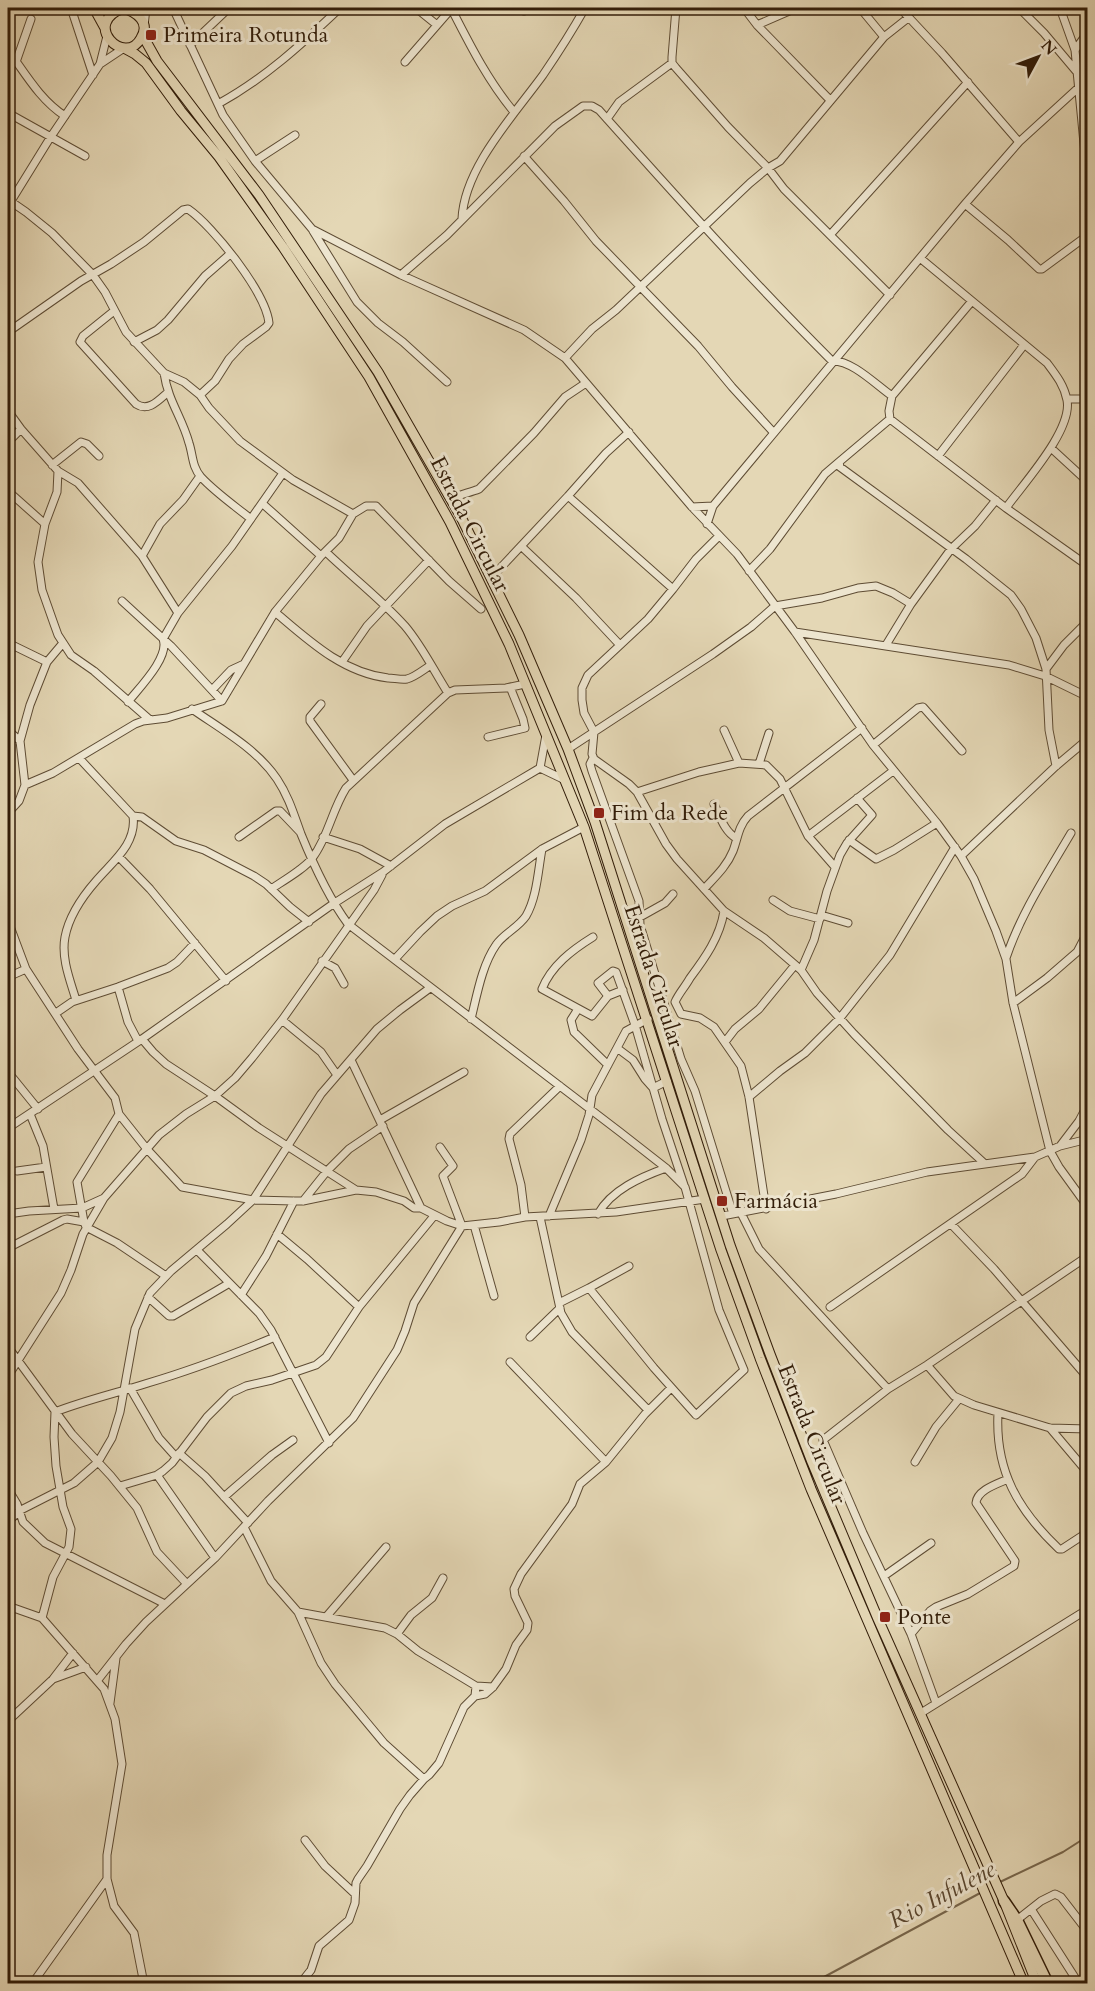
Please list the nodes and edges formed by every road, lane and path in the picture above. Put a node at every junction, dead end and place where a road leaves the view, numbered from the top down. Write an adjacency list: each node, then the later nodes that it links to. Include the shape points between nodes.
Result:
1 (71, 8): 36 (street)
2 (94, 8): 23 (main road)
3 (124, 8): 23 (main road, via 109,17); 25 (main road, via 136,13 143,23)
4 (146, 8): 25 (street)
5 (173, 8): 27 (street)
6 (229, 8): 27 (street)
7 (339, 8): 41 (street, via 286,59)
8 (416, 8): 21 (street)
9 (452, 8): 21 (street); 42 (street, via 497,92)
10 (575, 8): 18 (street)
11 (676, 8): 33 (street)
12 (744, 8): 22 (street)
13 (796, 8): 22 (street)
14 (860, 8): 26 (street)
15 (900, 8): 19 (street)
16 (1019, 8): 35 (street)
17 (1060, 8): 30 (street)
18 (583, 11): 42 (street)
19 (908, 18): 26 (street); 37 (street)
20 (31, 19): 31 (street)
21 (437, 25): 32 (street)
22 (757, 25): 40 (street)
23 (106, 32): 28 (main road, via 114,45); 34 (street)
24 (1088, 32): 30 (street)
25 (143, 33): 28 (main road, via 137,43); 99 (main road, Estrada Circular, via 157,61 265,204 378,372)
26 (884, 37): 40 (street)
27 (190, 45): 41 (street)
28 (124, 48): 34 (street); 138 (main road, Estrada Circular, via 146,63 219,157 369,377 450,522)
29 (8, 50): 31 (street)
30 (1075, 50): 35 (street)
31 (16, 62): 44 (street, via 44,100)
32 (405, 62)
33 (672, 63): 45 (street, via 619,102); 52 (street)
34 (100, 64): 36 (street)
35 (1076, 71): 39 (street)
36 (93, 75): 44 (street)
37 (968, 82): 48 (street); 59 (street)
38 (1088, 85): 39 (street)
39 (1078, 88): 48 (street); 53 (street)
40 (830, 100): 52 (street, via 790,151)
41 (218, 104): 51 (street)
42 (514, 112): 56 (street, via 481,160)
43 (8, 113): 47 (street)
44 (65, 116): 47 (street)
45 (607, 119): 50 (street, via 592,106 583,106); 57 (street)
46 (295, 135): 51 (street)
47 (50, 138): 49 (street); 54 (street)
48 (1019, 142): 55 (street)
49 (85, 156)
50 (524, 156): 56 (street); 65 (street)
51 (255, 161): 58 (street)
52 (768, 168): 57 (street); 59 (street)
53 (1088, 185)
54 (9, 204): 63 (street, via 27,212 52,233)
55 (965, 204): 60 (street, via 1039,269); 62 (street)
56 (462, 219): 64 (street)
57 (703, 227): 65 (street); 73 (street)
58 (312, 229): 64 (street); 75 (street, via 357,302)
59 (830, 235): 66 (street)
60 (1088, 235)
61 (230, 254): 63 (street, via 188,209); 70 (street, via 205,276 168,320); 78 (street, via 257,291 267,309 269,323 243,344)
62 (920, 258): 66 (street); 67 (street)
63 (93, 275): 68 (street); 69 (street)
64 (401, 275): 72 (street, via 524,330)
65 (639, 287): 72 (street); 86 (street, via 698,346)
66 (890, 295): 73 (street)
67 (972, 301): 71 (street); 79 (street)
68 (114, 311): 70 (street); 77 (street, via 80,342 141,407 150,406)
69 (8, 332)
70 (134, 342): 74 (street)
71 (1024, 345): 80 (street, via 1047,363 1061,381); 90 (street)
72 (565, 358): 76 (street)
73 (832, 361): 79 (street, via 850,366); 86 (street)
74 (164, 373): 77 (street); 78 (street)
75 (447, 382)
76 (586, 383): 85 (street); 99 (street, via 565,397 479,489)
77 (167, 393): 95 (street)
78 (200, 395): 94 (street, via 240,441)
79 (892, 396): 83 (street)
80 (1067, 399): 81 (street); 88 (street, via 1061,430)
81 (1088, 399)
82 (8, 411): 84 (street)
83 (890, 419): 90 (street); 91 (street)
84 (21, 429): 87 (street); 92 (street)
85 (629, 432): 98 (street); 103 (street)
86 (774, 433): 102 (street)
87 (8, 442)
88 (1051, 448): 96 (street); 104 (street)
89 (99, 456): 92 (street, via 81,442)
90 (938, 456): 100 (street)
91 (839, 462): 111 (street, via 840,467); 116 (street, via 825,474 770,549)
92 (52, 465): 93 (street)
93 (58, 471): 107 (street, via 57,492); 113 (street, via 78,483)
94 (283, 473): 101 (street); 105 (street)
95 (200, 476): 106 (street); 113 (street, via 160,524)
96 (1088, 482)
97 (8, 491): 107 (street)
98 (568, 496): 110 (street); 118 (street)
99 (451, 499): 117 (main road, Estrada Circular)
100 (996, 500): 104 (street); 111 (street)
101 (263, 504): 106 (street); 112 (street)
102 (713, 506): 103 (street); 108 (street)
103 (692, 507): 108 (street)
104 (1006, 508): 115 (street)
105 (353, 514): 112 (street, via 339,538); 114 (street, via 366,506 376,506)
106 (251, 519): 125 (street)
107 (45, 524): 130 (street, via 39,578)
108 (707, 524): 109 (street)
109 (719, 536): 116 (street); 118 (street)
110 (521, 546): 117 (street); 131 (street)
111 (951, 549): 120 (street); 137 (street, via 1011,595 1036,638)
112 (323, 554): 121 (street); 124 (street)
113 (142, 556): 125 (street)
114 (429, 560): 121 (street); 123 (street)
115 (1088, 566)
116 (749, 570): 122 (street)
117 (491, 578): 158 (main road, Estrada Circular)
118 (673, 589): 131 (street)
119 (122, 601): 128 (street)
120 (911, 604): 122 (street, via 876,586); 132 (street)
121 (385, 606): 134 (street); 136 (street, via 416,639)
122 (775, 606): 127 (street); 151 (street, via 751,627)
123 (481, 609)
124 (274, 612): 134 (street); 135 (street)
125 (178, 613): 128 (street)
126 (1088, 621): 137 (street, via 1064,645)
127 (795, 632): 132 (street); 148 (street)
128 (163, 639): 140 (street); 144 (street, via 160,659)
129 (8, 643): 133 (street)
130 (63, 643): 133 (street); 144 (street)
131 (619, 644): 151 (street, via 588,675 582,688 584,712)
132 (886, 645): 137 (street)
133 (47, 662): 156 (street)
134 (342, 662): 136 (street, via 368,674 403,679)
135 (244, 664): 140 (street, via 231,670); 143 (street)
136 (431, 665): 141 (street)
137 (1045, 673): 142 (street); 164 (street)
138 (525, 684): 139 (street); 152 (main road, Estrada Circular)
139 (510, 687): 141 (street); 154 (street, via 525,728)
140 (212, 690): 143 (street)
141 (448, 693): 167 (street)
142 (1088, 697)
143 (222, 701): 146 (street)
144 (128, 702): 147 (street)
145 (321, 704): 167 (street, via 310,721)
146 (192, 709): 147 (street); 179 (street, via 265,764 292,806)
147 (150, 720): 160 (street, via 135,724)
148 (862, 728): 157 (street); 170 (street)
149 (8, 730): 156 (street)
150 (724, 730): 162 (street)
151 (594, 732): 158 (street); 161 (street)
152 (546, 733): 165 (street); 168 (main road, Estrada Circular)
153 (769, 733): 163 (street)
154 (488, 736)
155 (1088, 739): 164 (street)
156 (20, 741): 169 (street)
157 (873, 745): 159 (street, via 922,707); 166 (street)
158 (568, 749): 223 (main road, Estrada Circular)
159 (962, 751)
160 (79, 758): 169 (street); 175 (street)
161 (593, 758): 171 (street); 199 (street, via 592,771 629,870)
162 (739, 763): 163 (street); 171 (street)
163 (759, 764): 170 (street, via 774,772)
164 (1056, 766): 187 (street)
165 (540, 768): 168 (street); 190 (street, via 444,824)
166 (893, 771): 172 (street); 176 (street)
167 (353, 780): 182 (street, via 339,798)
168 (566, 780): 177 (main road, Estrada Circular)
169 (25, 785): 174 (street, via 19,801)
170 (785, 787): 180 (street); 183 (street, via 748,816)
171 (637, 792): 194 (street, via 666,844)
172 (857, 798): 180 (street); 184 (street, via 872,814)
173 (714, 804): 183 (street, via 724,825)
174 (8, 813)
175 (134, 816): 188 (street, via 131,836); 193 (street, via 142,817 176,841 204,850 254,876)
176 (938, 823): 184 (street, via 876,859); 185 (street)
177 (584, 827): 186 (street); 228 (main road, Estrada Circular)
178 (1071, 833): 209 (street, via 1023,915)
179 (301, 834): 181 (street, via 276,811); 189 (street)
180 (808, 836): 191 (street)
181 (239, 837)
182 (323, 837): 189 (street); 190 (street, via 360,849)
183 (736, 838): 194 (street, via 727,862)
184 (849, 840): 191 (street)
185 (955, 847): 187 (street); 226 (street, via 890,955)
186 (542, 849): 208 (street, via 485,891 437,916); 227 (street, via 532,902 513,931 496,944)
187 (961, 856): 209 (street)
188 (119, 857): 207 (street); 220 (street, via 86,892 68,922 65,959)
189 (312, 860): 193 (street); 197 (street)
190 (391, 866): 192 (street)
191 (835, 867): 200 (street)
192 (383, 872): 197 (street); 204 (street)
193 (271, 889): 202 (street)
194 (704, 889): 198 (street)
195 (673, 894): 199 (street)
196 (773, 900): 200 (street, via 790,911)
197 (333, 904): 202 (street); 204 (street)
198 (724, 911): 211 (street, via 764,938); 225 (street, via 704,960 677,996 675,1002)
199 (640, 917): 223 (street)
200 (820, 917): 203 (street); 211 (street, via 814,940)
201 (8, 921): 212 (street)
202 (309, 922): 214 (street)
203 (848, 923)
204 (348, 924): 208 (street); 210 (street)
205 (1088, 931): 221 (street, via 1077,952)
206 (593, 937): 222 (street, via 563,958 542,989)
207 (195, 944): 214 (street); 216 (street, via 168,968)
208 (395, 959): 217 (street)
209 (1006, 959): 221 (street)
210 (322, 961): 215 (street, via 335,968); 229 (street)
211 (798, 968): 226 (street); 232 (street)
212 (26, 969): 213 (street); 224 (street)
213 (8, 977)
214 (226, 981): 231 (street)
215 (344, 984)
216 (118, 987): 220 (street); 231 (street, via 129,1022)
217 (430, 988): 227 (street); 234 (street, via 377,1029)
218 (623, 990): 219 (street); 219 (street, via 613,971 598,983); 230 (street)
219 (608, 996): 222 (street, via 592,1016)
220 (76, 1000): 224 (street)
221 (1013, 1003): 259 (street)
222 (578, 1009): 235 (street, via 571,1020 574,1032)
223 (661, 1009): 225 (street); 251 (street); 253 (main road, Estrada Circular)
224 (56, 1013): 236 (street)
225 (681, 1014): 232 (street, via 700,1018 714,1027)
226 (840, 1018): 244 (street, via 805,1053); 261 (street)
227 (471, 1019): 241 (street)
228 (648, 1019): 230 (street); 240 (main road, Estrada Circular)
229 (282, 1020): 239 (street, via 321,1052); 243 (street, via 235,1078)
230 (635, 1025): 233 (street, via 626,1031); 242 (street)
231 (140, 1040): 236 (street); 243 (street, via 166,1064)
232 (725, 1042): 244 (street, via 741,1066)
233 (617, 1048): 235 (street); 242 (street, via 633,1060)
234 (351, 1059): 239 (street); 250 (street)
235 (608, 1065): 247 (street)
236 (93, 1070): 246 (street); 249 (street, via 115,1098)
237 (8, 1072): 246 (street)
238 (464, 1072): 250 (street)
239 (337, 1075): 255 (street)
240 (668, 1081): 242 (street); 269 (main road, Estrada Circular)
241 (560, 1086): 247 (street); 286 (street, via 510,1134)
242 (653, 1088): 266 (street)
243 (215, 1096): 255 (street); 258 (street, via 171,1124)
244 (749, 1096): 278 (street)
245 (1088, 1104): 256 (street)
246 (38, 1108): 248 (street)
247 (589, 1108): 263 (street); 284 (street, via 581,1140)
248 (30, 1114): 252 (street); 262 (street)
249 (119, 1114): 258 (street); 275 (street, via 76,1182)
250 (381, 1123): 265 (street); 276 (street)
251 (706, 1127): 253 (street); 279 (street)
252 (8, 1128)
253 (695, 1132): 285 (main road, Estrada Circular)
254 (1088, 1139): 256 (street)
255 (286, 1146): 265 (street); 270 (street)
256 (1060, 1146): 259 (street)
257 (440, 1147): 290 (street, via 453,1166 443,1176)
258 (146, 1148): 268 (street); 270 (street, via 182,1187)
259 (1050, 1151): 260 (street); 274 (street)
260 (1035, 1158): 261 (street); 288 (street, via 1022,1174)
261 (984, 1163): 278 (street)
262 (46, 1167): 264 (street); 277 (street)
263 (666, 1168): 266 (street); 281 (street, via 613,1196)
264 (17, 1171)
265 (327, 1171): 267 (street); 272 (street)
266 (685, 1187): 273 (street)
267 (356, 1190): 272 (street); 276 (street, via 376,1192)
268 (104, 1198): 275 (street); 287 (street)
269 (705, 1199): 273 (street); 379 (main road, Estrada Circular, via 811,1489)
270 (253, 1200): 271 (street); 293 (street)
271 (294, 1201): 272 (street); 291 (street)
272 (303, 1201)
273 (689, 1201): 281 (street); 315 (street, via 719,1310 744,1370 696,1415)
274 (1088, 1207)
275 (82, 1208): 277 (street); 287 (street)
276 (421, 1208): 282 (street)
277 (54, 1209): 280 (street)
278 (766, 1209): 279 (street)
279 (737, 1213): 285 (street); 317 (street, via 759,1249)
280 (8, 1214)
281 (598, 1214): 284 (street)
282 (434, 1216): 290 (street); 304 (street)
283 (540, 1216): 284 (street); 286 (street); 303 (street)
284 (549, 1216)
285 (722, 1216): 366 (main road, Estrada Circular, via 812,1462)
286 (525, 1217): 289 (street)
287 (85, 1224): 292 (street, via 63,1220); 296 (street); 309 (street, via 61,1293)
288 (951, 1224): 302 (street); 305 (street)
289 (474, 1225): 290 (street); 300 (street)
290 (462, 1226): 325 (street, via 414,1303 397,1350 360,1408)
291 (277, 1234): 299 (street); 304 (street)
292 (8, 1248)
293 (196, 1250): 296 (street); 297 (street)
294 (1088, 1256): 302 (street)
295 (629, 1266): 298 (street)
296 (166, 1276): 301 (street)
297 (228, 1284): 299 (street); 301 (street, via 169,1316)
298 (589, 1288): 303 (street); 315 (street)
299 (241, 1295): 306 (street)
300 (494, 1296)
301 (148, 1297): 316 (street, via 132,1341)
302 (1021, 1301): 311 (street); 314 (street)
303 (559, 1305): 307 (street); 319 (street, via 572,1332)
304 (359, 1307): 312 (street, via 326,1358)
305 (830, 1307)
306 (275, 1337): 312 (street); 316 (street, via 228,1357)
307 (530, 1337)
308 (8, 1347): 309 (street)
309 (17, 1358): 313 (street); 320 (street)
310 (510, 1362): 328 (street)
311 (927, 1365): 317 (street); 318 (street)
312 (293, 1372): 325 (street); 326 (street, via 231,1392)
313 (8, 1376)
314 (1088, 1378)
315 (671, 1388): 319 (street)
316 (128, 1389): 320 (street); 326 (street, via 159,1438); 327 (street, via 112,1438)
317 (888, 1389): 345 (street, via 823,1440)
318 (959, 1399): 321 (street); 329 (street)
319 (648, 1410): 328 (street)
320 (55, 1412): 327 (street); 335 (street)
321 (998, 1413): 322 (street); 332 (street, via 1000,1451)
322 (1050, 1428): 323 (street); 330 (street)
323 (1088, 1429)
324 (293, 1440): 336 (street)
325 (329, 1443): 339 (street)
326 (178, 1455): 331 (street); 336 (street)
327 (98, 1462): 333 (street); 335 (street)
328 (606, 1462): 362 (street, via 580,1484 572,1504 521,1574 514,1589 529,1626)
329 (915, 1462)
330 (1088, 1473)
331 (156, 1475): 333 (street); 344 (street)
332 (1008, 1479): 340 (street, via 1020,1504 1059,1549); 355 (street, via 980,1493 976,1503 1015,1561 1014,1566 969,1594 930,1611)
333 (120, 1486): 347 (street, via 140,1512 157,1552)
334 (8, 1489): 337 (street)
335 (60, 1490): 337 (street); 343 (street, via 71,1528)
336 (224, 1497): 339 (street)
337 (19, 1511): 338 (street); 343 (street, via 32,1532)
338 (8, 1522)
339 (246, 1525): 344 (street); 351 (street, via 272,1581)
340 (1088, 1532)
341 (931, 1543): 345 (street)
342 (386, 1547): 352 (street)
343 (66, 1554): 348 (street); 353 (street, via 53,1577)
344 (215, 1558): 347 (street)
345 (884, 1576): 355 (street)
346 (443, 1578): 354 (street, via 432,1598 411,1615)
347 (188, 1584): 348 (street)
348 (165, 1604): 357 (street)
349 (8, 1606): 353 (street)
350 (1088, 1609): 365 (street)
351 (298, 1612): 352 (street); 368 (street, via 335,1684 384,1743)
352 (326, 1617): 354 (street)
353 (42, 1618): 356 (street)
354 (397, 1634): 361 (street)
355 (911, 1634): 365 (street)
356 (73, 1653): 358 (street); 359 (street)
357 (116, 1658): 360 (street); 364 (street)
358 (86, 1668): 359 (street); 360 (street)
359 (54, 1679): 367 (street)
360 (97, 1681): 364 (street)
361 (476, 1686): 362 (street); 363 (street)
362 (494, 1687): 363 (street)
363 (475, 1696): 368 (street, via 460,1714 438,1763)
364 (110, 1703): 370 (street, via 122,1764 107,1855)
365 (936, 1703): 366 (street)
366 (921, 1713): 372 (main road, Estrada Circular)
367 (8, 1721)
368 (423, 1779): 371 (street, via 356,1881)
369 (305, 1840): 371 (street)
370 (107, 1879): 376 (street); 377 (street, via 114,1906 134,1933)
371 (355, 1894): 378 (street, via 349,1920 319,1946 311,1970)
372 (1001, 1896): 374 (highway); 380 (main road, Estrada Circular)
373 (1031, 1909): 374 (street); 375 (street, via 1052,1894 1057,1895); 382 (street)
374 (1017, 1920): 381 (highway)
375 (1086, 1928)
376 (32, 1983)
377 (144, 1983)
378 (300, 1983)
379 (1024, 1983)
380 (1037, 1983)
381 (1048, 1983)
382 (1079, 1983)

